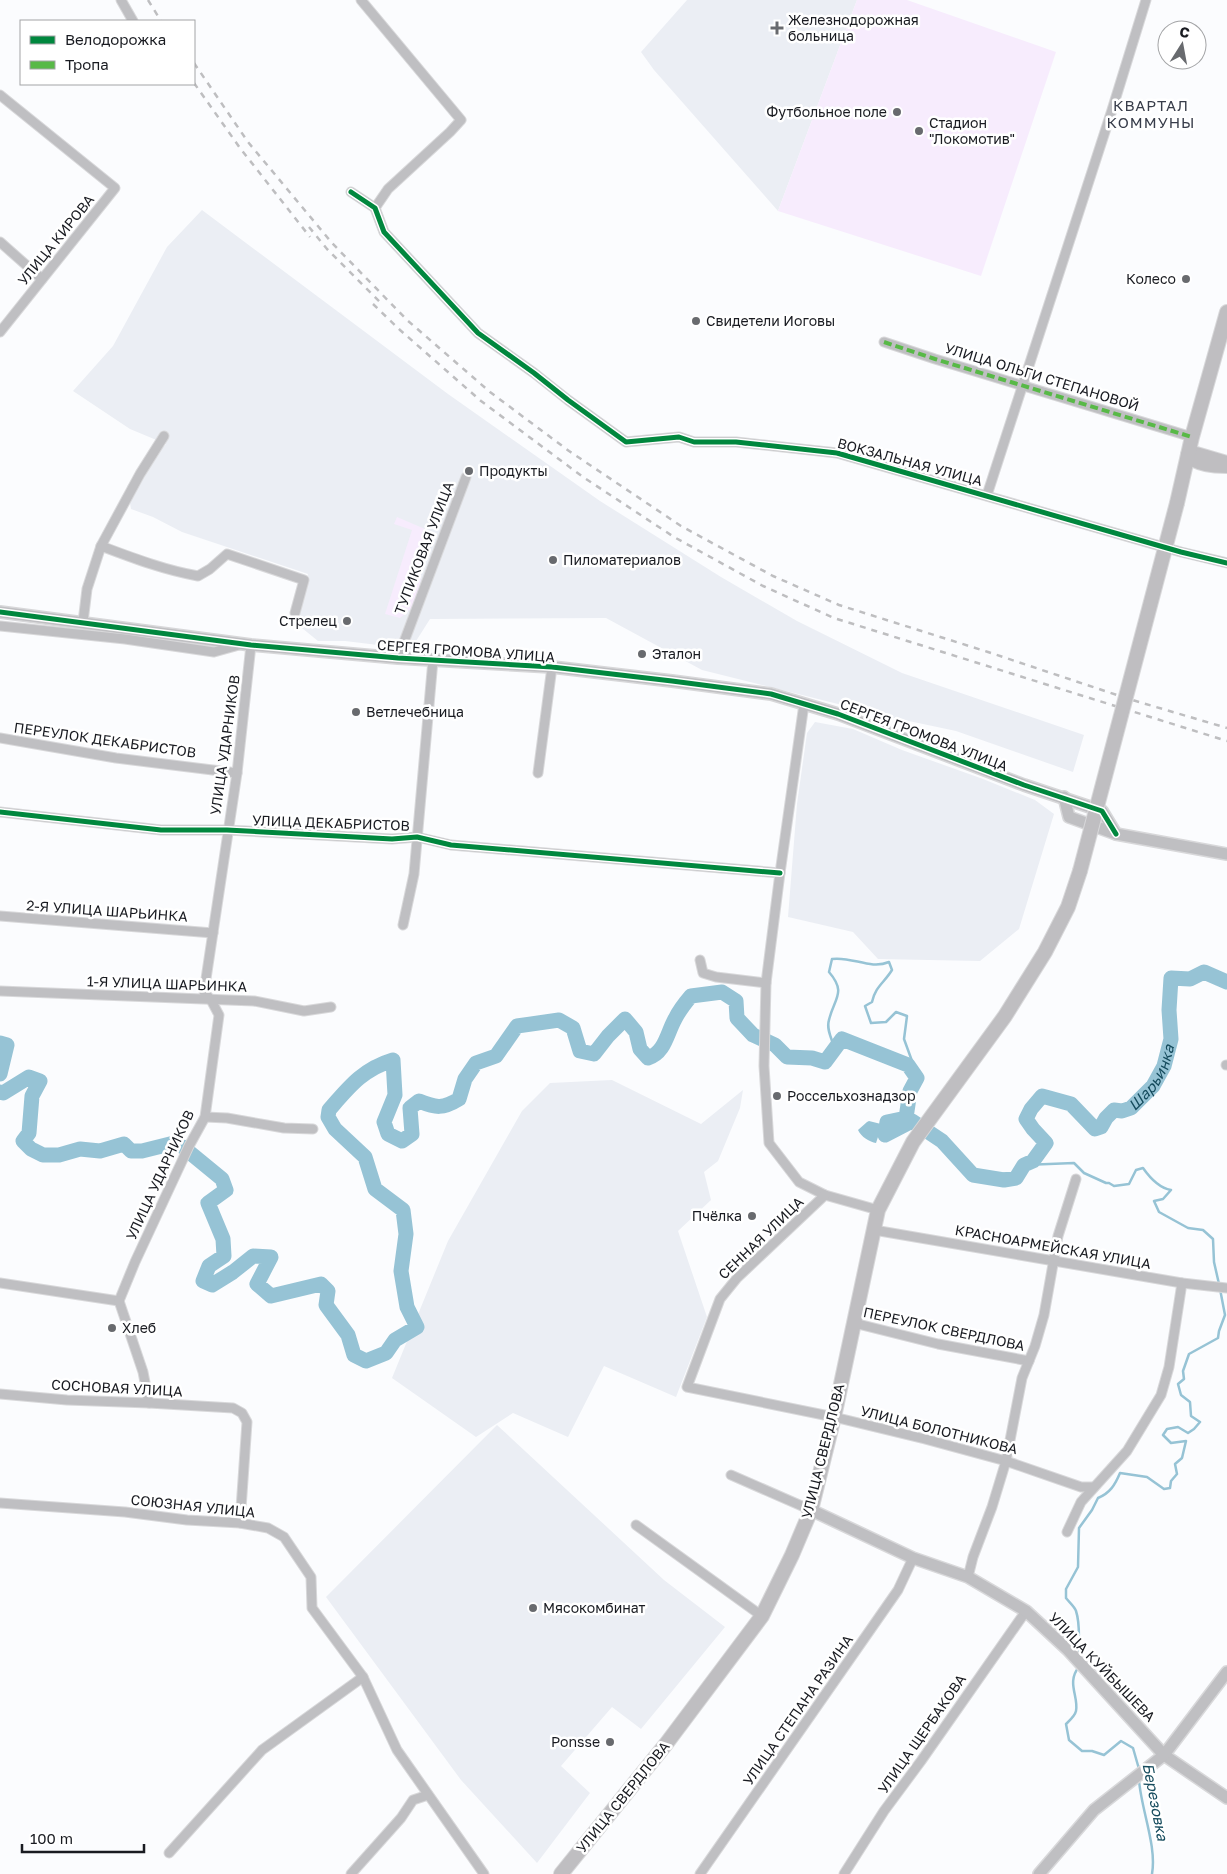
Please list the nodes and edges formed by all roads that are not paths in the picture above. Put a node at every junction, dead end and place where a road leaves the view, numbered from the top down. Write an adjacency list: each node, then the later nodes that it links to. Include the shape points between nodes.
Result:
1 (121, 0): 4 (street)
2 (361, 0): 7 (street, via 461,120 388,189)
3 (1146, 0): 13 (street)
4 (133, 20)
5 (0, 95): 9 (street, УЛИЦА КИРОВА, via 115,188)
6 (351, 192): 7 (street)
7 (374, 208): 20 (street, ВОКЗАЛЬНАЯ УЛИЦА, via 384,232 478,333 626,442 679,437 694,442 736,442 837,452)
8 (0, 242): 9 (street)
9 (42, 280): 11 (street, УЛИЦА КИРОВА)
10 (1227, 312): 15 (main road, УЛИЦА СВЕРДЛОВА)
11 (0, 332)
12 (884, 342): 13 (street, УЛИЦА ОЛЬГИ СТЕПАНОВОЙ)
13 (1023, 385): 15 (street, УЛИЦА ОЛЬГИ СТЕПАНОВОЙ); 20 (street)
14 (164, 436): 21 (street)
15 (1192, 437): 16 (main road, УЛИЦА СВЕРДЛОВА); 17 (main road)
16 (1188, 456): 17 (main road, via 1196,454); 19 (main road, УЛИЦА СВЕРДЛОВА)
17 (1221, 464): 19 (main road, via 1195,473)
18 (466, 477): 28 (street, ТУПИКОВАЯ УЛИЦА)
19 (1182, 485): 54 (main road, УЛИЦА СВЕРДЛОВА, bridge, via 1068,907 1045,952 1005,1016 913,1142)
20 (988, 495): 22 (street, ВОКЗАЛЬНАЯ УЛИЦА)
21 (101, 546): 24 (street, via 175,572 198,576 227,554 304,580); 25 (street, via 88,589)
22 (1227, 563)
23 (0, 612): 25 (street, СЕРГЕЯ ГРОМОВА УЛИЦА)
24 (296, 614)
25 (83, 622): 27 (street, СЕРГЕЯ ГРОМОВА УЛИЦА)
26 (0, 626): 27 (street, via 214,652)
27 (246, 645): 28 (street, СЕРГЕЯ ГРОМОВА УЛИЦА); 33 (street, УЛИЦА УДАРНИКОВ)
28 (398, 658): 29 (street, СЕРГЕЯ ГРОМОВА УЛИЦА)
29 (433, 660): 30 (street, СЕРГЕЯ ГРОМОВА УЛИЦА); 39 (street)
30 (552, 667): 31 (street, СЕРГЕЯ ГРОМОВА УЛИЦА, via 772,694); 34 (street)
31 (804, 704): 35 (street, СЕРГЕЯ ГРОМОВА УЛИЦА, via 838,714 1024,786); 41 (street)
32 (0, 738): 33 (street, ПЕРЕУЛОК ДЕКАБРИСТОВ, via 116,758)
33 (237, 772): 37 (street, УЛИЦА УДАРНИКОВ)
34 (538, 773)
35 (1064, 797): 38 (street, СЕРГЕЯ ГРОМОВА УЛИЦА, via 1102,810); 38 (street, via 1069,817)
36 (0, 812): 37 (street, УЛИЦА ДЕКАБРИСТОВ, via 161,830)
37 (227, 830): 39 (street, УЛИЦА ДЕКАБРИСТОВ, via 392,839); 44 (street, УЛИЦА УДАРНИКОВ)
38 (1116, 834): 40 (street)
39 (417, 837): 41 (street, УЛИЦА ДЕКАБРИСТОВ, via 451,845); 43 (street, via 414,874)
40 (1227, 854)
41 (780, 872): 46 (street)
42 (0, 916): 44 (street, 2-Я УЛИЦА ШАРЬИНКА)
43 (403, 925)
44 (213, 932): 48 (street, УЛИЦА УДАРНИКОВ, via 204,992)
45 (700, 960): 46 (street, via 702,973)
46 (766, 983): 53 (street, via 764,1047 769,1144 800,1182)
47 (0, 991): 48 (street, 1-Я УЛИЦА ШАРЬИНКА)
48 (211, 1000): 49 (street, 1-Я УЛИЦА ШАРЬИНКА, via 254,1001 304,1011); 50 (street, УЛИЦА УДАРНИКОВ, via 219,1015)
49 (331, 1007)
50 (205, 1117): 51 (street); 60 (street, УЛИЦА УДАРНИКОВ)
51 (313, 1130)
52 (1076, 1178): 56 (street, via 1058,1236)
53 (825, 1195): 54 (street); 63 (street, СЕННАЯ УЛИЦА, via 736,1278 720,1299)
54 (878, 1210): 55 (main road, УЛИЦА СВЕРДЛОВА)
55 (874, 1230): 56 (street, КРАСНОАРМЕЙСКАЯ УЛИЦА); 61 (main road, УЛИЦА СВЕРДЛОВА)
56 (1054, 1261): 58 (street, КРАСНОАРМЕЙСКАЯ УЛИЦА); 62 (street, via 1044,1315)
57 (0, 1283): 60 (street)
58 (1182, 1283): 59 (street, КРАСНОАРМЕЙСКАЯ УЛИЦА); 69 (street, via 1169,1367 1161,1395 1127,1451)
59 (1226, 1288)
60 (119, 1301): 65 (street, via 143,1372)
61 (854, 1323): 62 (street, ПЕРЕУЛОК СВЕРДЛОВА); 66 (main road, УЛИЦА СВЕРДЛОВА)
62 (1029, 1361): 67 (street, via 1022,1378)
63 (687, 1386): 66 (street, УЛИЦА БОЛОТНИКОВА)
64 (0, 1394): 65 (street, СОСНОВАЯ УЛИЦА)
65 (148, 1403): 72 (street, СОСНОВАЯ УЛИЦА, via 233,1408 242,1413 247,1422)
66 (834, 1417): 67 (street, УЛИЦА БОЛОТНИКОВА); 71 (main road, УЛИЦА СВЕРДЛОВА)
67 (1006, 1460): 69 (street, УЛИЦА БОЛОТНИКОВА, via 1081,1487); 76 (street)
68 (731, 1476): 71 (street)
69 (1094, 1487): 74 (street, via 1080,1502)
70 (0, 1503): 72 (street, СОЮЗНАЯ УЛИЦА)
71 (811, 1510): 75 (street, УЛИЦА КУЙБЫШЕВА); 78 (main road, УЛИЦА СВЕРДЛОВА)
72 (240, 1524): 80 (street, СОЮЗНАЯ УЛИЦА, via 268,1528 284,1537 311,1577 312,1608)
73 (636, 1525): 78 (street)
74 (1067, 1532)
75 (913, 1558): 76 (street, УЛИЦА КУЙБЫШЕВА); 88 (street, УЛИЦА СТЕПАНА РАЗИНА, via 898,1590)
76 (968, 1577): 77 (street, УЛИЦА КУЙБЫШЕВА)
77 (1026, 1610): 81 (street, УЛИЦА КУЙБЫШЕВА, via 1068,1650); 89 (street, УЛИЦА ЩЕРБАКОВА, via 884,1811)
78 (762, 1616): 87 (main road, УЛИЦА СВЕРДЛОВА, via 666,1744)
79 (1227, 1672): 81 (street)
80 (363, 1678): 82 (street, СОЮЗНАЯ УЛИЦА, via 397,1750); 84 (street, via 262,1750)
81 (1164, 1755): 83 (street, УЛИЦА КУЙБЫШЕВА); 90 (street, via 1094,1810)
82 (428, 1794): 85 (street, via 413,1800); 86 (street, СОЮЗНАЯ УЛИЦА)
83 (1227, 1798)
84 (169, 1853)
85 (351, 1874)
86 (484, 1874)
87 (560, 1874)
88 (700, 1874)
89 (844, 1874)
90 (1039, 1874)

